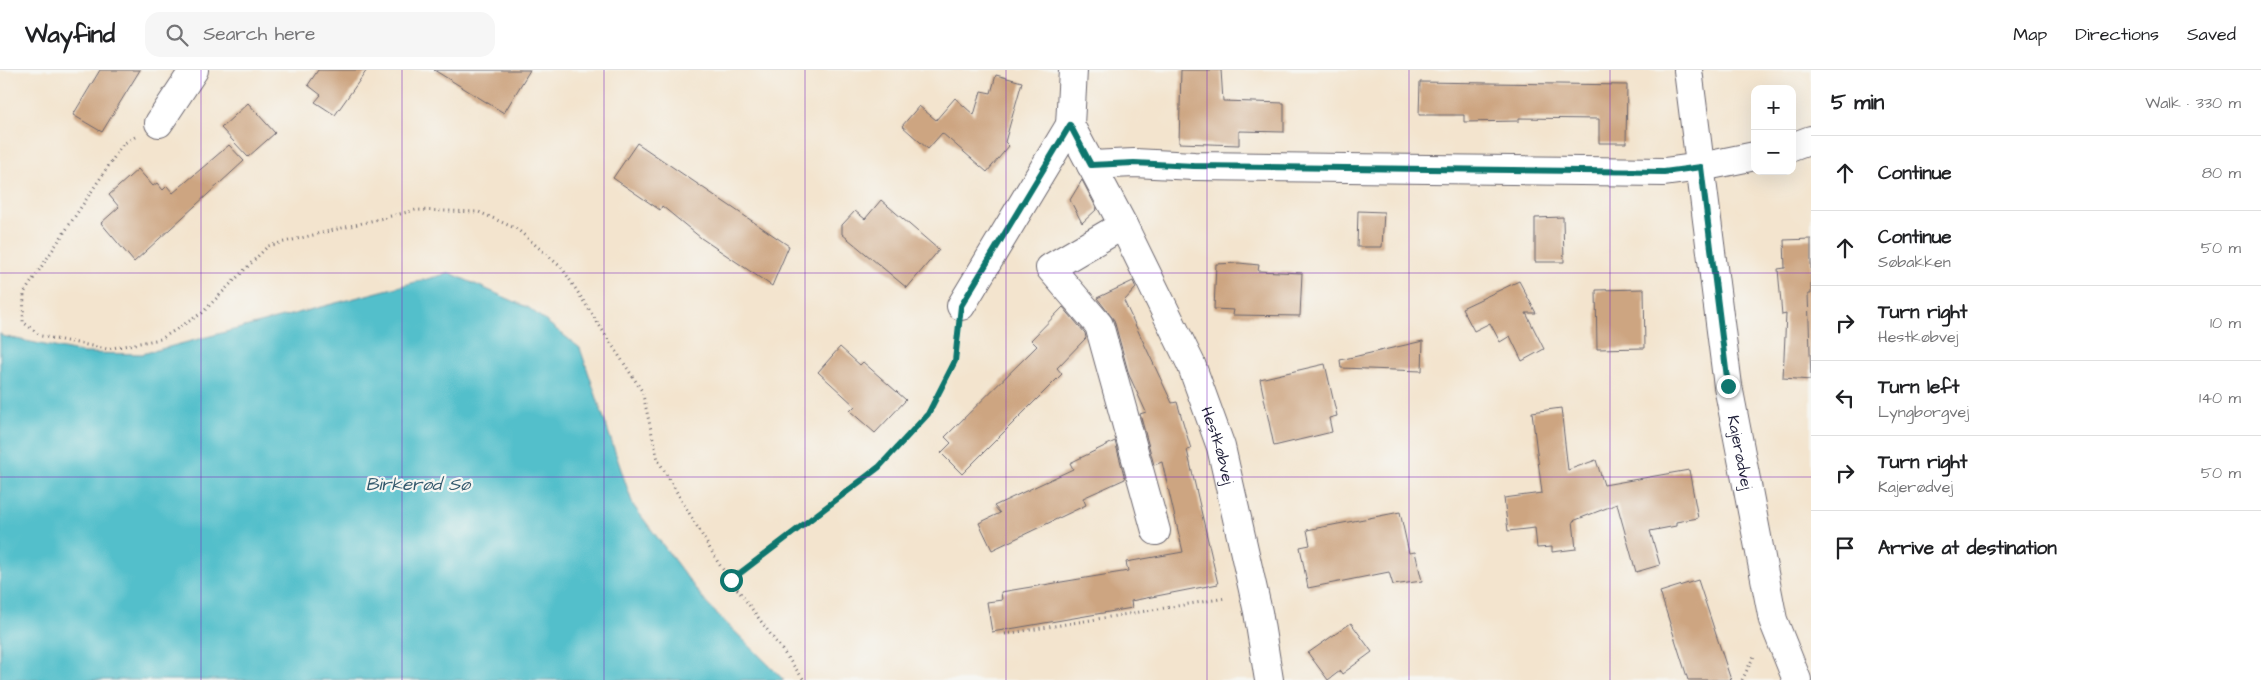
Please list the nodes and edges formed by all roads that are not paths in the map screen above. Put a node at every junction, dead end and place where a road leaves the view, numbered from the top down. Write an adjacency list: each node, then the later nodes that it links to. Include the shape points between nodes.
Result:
1 (194, 70): 4 (street)
2 (1073, 70): 5 (street)
3 (1688, 70): 10 (street, Kajerødvej)
4 (159, 123)
5 (1070, 125): 9 (street, Hestkøbvej); 12 (street)
6 (1811, 140): 7 (street)
7 (1796, 146)
8 (1751, 157): 10 (street)
9 (1091, 165): 10 (street, via 1134,163 1664,172); 11 (street, Hestkøbvej)
10 (1701, 167): 15 (street, Kajerødvej, via 1730,396 1773,620)
11 (1123, 224): 13 (street, via 1050,268 1100,325); 14 (street, Hestkøbvej, via 1191,364 1221,447 1254,594)
12 (961, 306)
13 (1156, 530)
14 (1269, 680)
15 (1797, 680)

